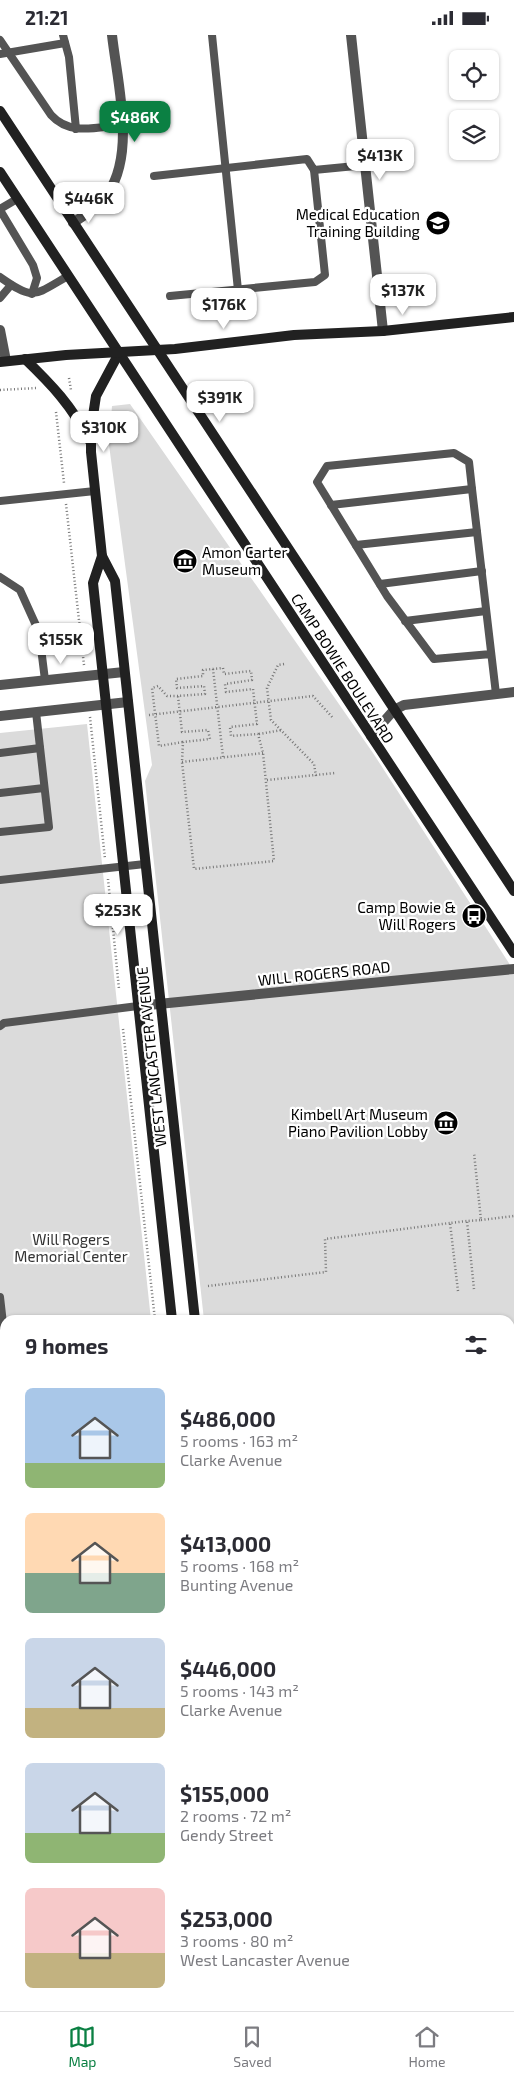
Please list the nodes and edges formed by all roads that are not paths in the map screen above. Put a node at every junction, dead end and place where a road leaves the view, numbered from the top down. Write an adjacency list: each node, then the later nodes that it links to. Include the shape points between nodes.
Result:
1 (112, 35): 8 (street)
2 (212, 35): 11 (lane)
3 (351, 35): 10 (street)
4 (64, 39): 6 (lane); 9 (lane, via 69,57)
5 (0, 40): 6 (lane)
6 (3, 53): 9 (lane, via 51,115 61,125)
7 (0, 111): 17 (main road, CAMP BOWIE BOULEVARD)
8 (122, 125): 9 (lane); 17 (street, via 120,169 108,193)
9 (76, 129)
10 (366, 165): 12 (lane); 27 (street)
11 (225, 168): 12 (lane, via 307,159); 14 (lane); 21 (lane)
12 (314, 170): 21 (lane, via 325,275 315,282)
13 (0, 173): 15 (main road, CAMP BOWIE BOULEVARD)
14 (154, 176)
15 (17, 199): 16 (lane); 18 (main road, CAMP BOWIE BOULEVARD)
16 (0, 209): 22 (lane, via 33,265 37,278)
17 (74, 223): 28 (main road, CAMP BOWIE BOULEVARD)
18 (68, 276): 22 (lane); 29 (main road, CAMP BOWIE BOULEVARD)
19 (0, 277): 20 (lane)
20 (11, 285): 22 (lane, via 22,293); 24 (lane)
21 (238, 290): 23 (lane)
22 (32, 294)
23 (170, 296)
24 (0, 297)
25 (514, 317): 27 (main road)
26 (0, 330): 31 (street)
27 (383, 331): 28 (main road, via 294,335)
28 (157, 350): 29 (main road); 54 (main road, CAMP BOWIE BOULEVARD)
29 (119, 353): 30 (main road); 32 (main road, WEST LANCASTER AVENUE, via 96,396); 57 (main road, CAMP BOWIE BOULEVARD)
30 (25, 359): 31 (main road); 32 (main road, via 72,409)
31 (3, 361)
32 (91, 443): 34 (main road, WEST LANCASTER AVENUE)
33 (472, 489): 36 (lane); 36 (lane, via 469,462 454,453 327,466 317,482); 37 (lane)
34 (95, 491): 35 (lane); 39 (main road, WEST LANCASTER AVENUE)
35 (0, 501)
36 (331, 505): 38 (lane)
37 (477, 532): 38 (lane); 40 (lane)
38 (356, 545): 42 (lane)
39 (102, 556): 46 (main road, WEST LANCASTER AVENUE, via 114,581); 47 (main road, WEST LANCASTER AVENUE, via 93,583)
40 (482, 571): 42 (lane); 43 (lane)
41 (0, 577): 48 (lane, via 20,590 39,632)
42 (380, 584): 44 (lane)
43 (486, 611): 44 (lane); 45 (lane)
44 (406, 621): 45 (lane, via 434,659)
45 (491, 654): 51 (lane)
46 (124, 672): 47 (street); 52 (main road, WEST LANCASTER AVENUE)
47 (103, 674): 48 (street); 53 (main road, WEST LANCASTER AVENUE)
48 (45, 680): 49 (street)
49 (0, 685)
50 (514, 692): 51 (street)
51 (496, 694): 54 (street, via 420,702)
52 (128, 702): 53 (street); 63 (main road, WEST LANCASTER AVENUE)
53 (106, 705): 55 (street); 64 (main road, WEST LANCASTER AVENUE)
54 (394, 710): 57 (street); 66 (main road, CAMP BOWIE BOULEVARD)
55 (36, 712): 56 (street); 58 (lane)
56 (0, 716)
57 (371, 736): 67 (main road, CAMP BOWIE BOULEVARD)
58 (40, 748): 59 (lane); 60 (lane)
59 (0, 753)
60 (44, 788): 61 (lane); 62 (lane, via 49,827)
61 (0, 793)
62 (0, 832)
63 (145, 864): 64 (lane); 69 (main road, WEST LANCASTER AVENUE)
64 (123, 867): 65 (lane); 70 (main road, WEST LANCASTER AVENUE)
65 (0, 880)
66 (514, 891)
67 (514, 953)
68 (514, 969): 69 (street, WILL ROGERS ROAD)
69 (160, 1004): 70 (street, WILL ROGERS ROAD); 75 (main road, WEST LANCASTER AVENUE)
70 (138, 1006): 71 (lane); 74 (main road, WEST LANCASTER AVENUE)
71 (0, 1026)
72 (0, 1297): 73 (lane)
73 (2, 1315)
74 (171, 1315)
75 (194, 1315)

